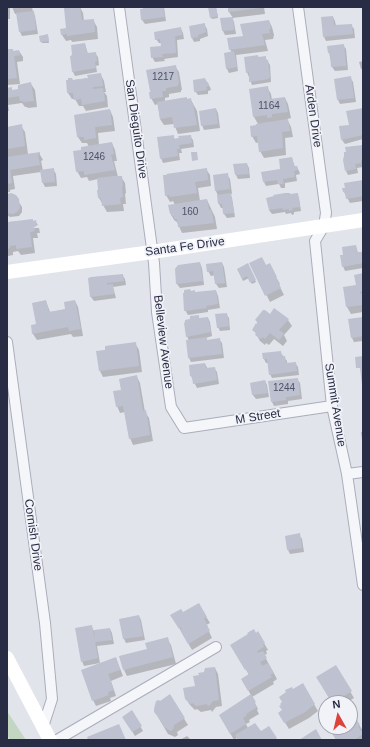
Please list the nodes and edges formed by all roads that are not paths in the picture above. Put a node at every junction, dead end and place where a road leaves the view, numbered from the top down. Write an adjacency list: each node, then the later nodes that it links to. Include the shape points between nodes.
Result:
1 (119, 7): 5 (street, San Dieguito Drive)
2 (298, 7): 4 (street, Arden Drive, via 326,210)
3 (363, 220): 4 (main road, Santa Fe Drive)
4 (324, 226): 5 (main road, Santa Fe Drive); 8 (street, Summit Avenue, via 315,240)
5 (152, 252): 6 (main road, Santa Fe Drive); 9 (street, Belleview Avenue, via 157,312 171,407)
6 (7, 272)
7 (7, 342): 15 (street, Cornish Drive, via 51,684 52,699)
8 (332, 406): 9 (street, M Street); 11 (street, Summit Avenue)
9 (184, 428)
10 (363, 472): 11 (street)
11 (346, 474): 12 (street, Summit Avenue)
12 (363, 585)
13 (216, 648): 17 (street)
14 (7, 658): 15 (main road)
15 (43, 727): 16 (main road)
16 (50, 740)
17 (57, 740)

